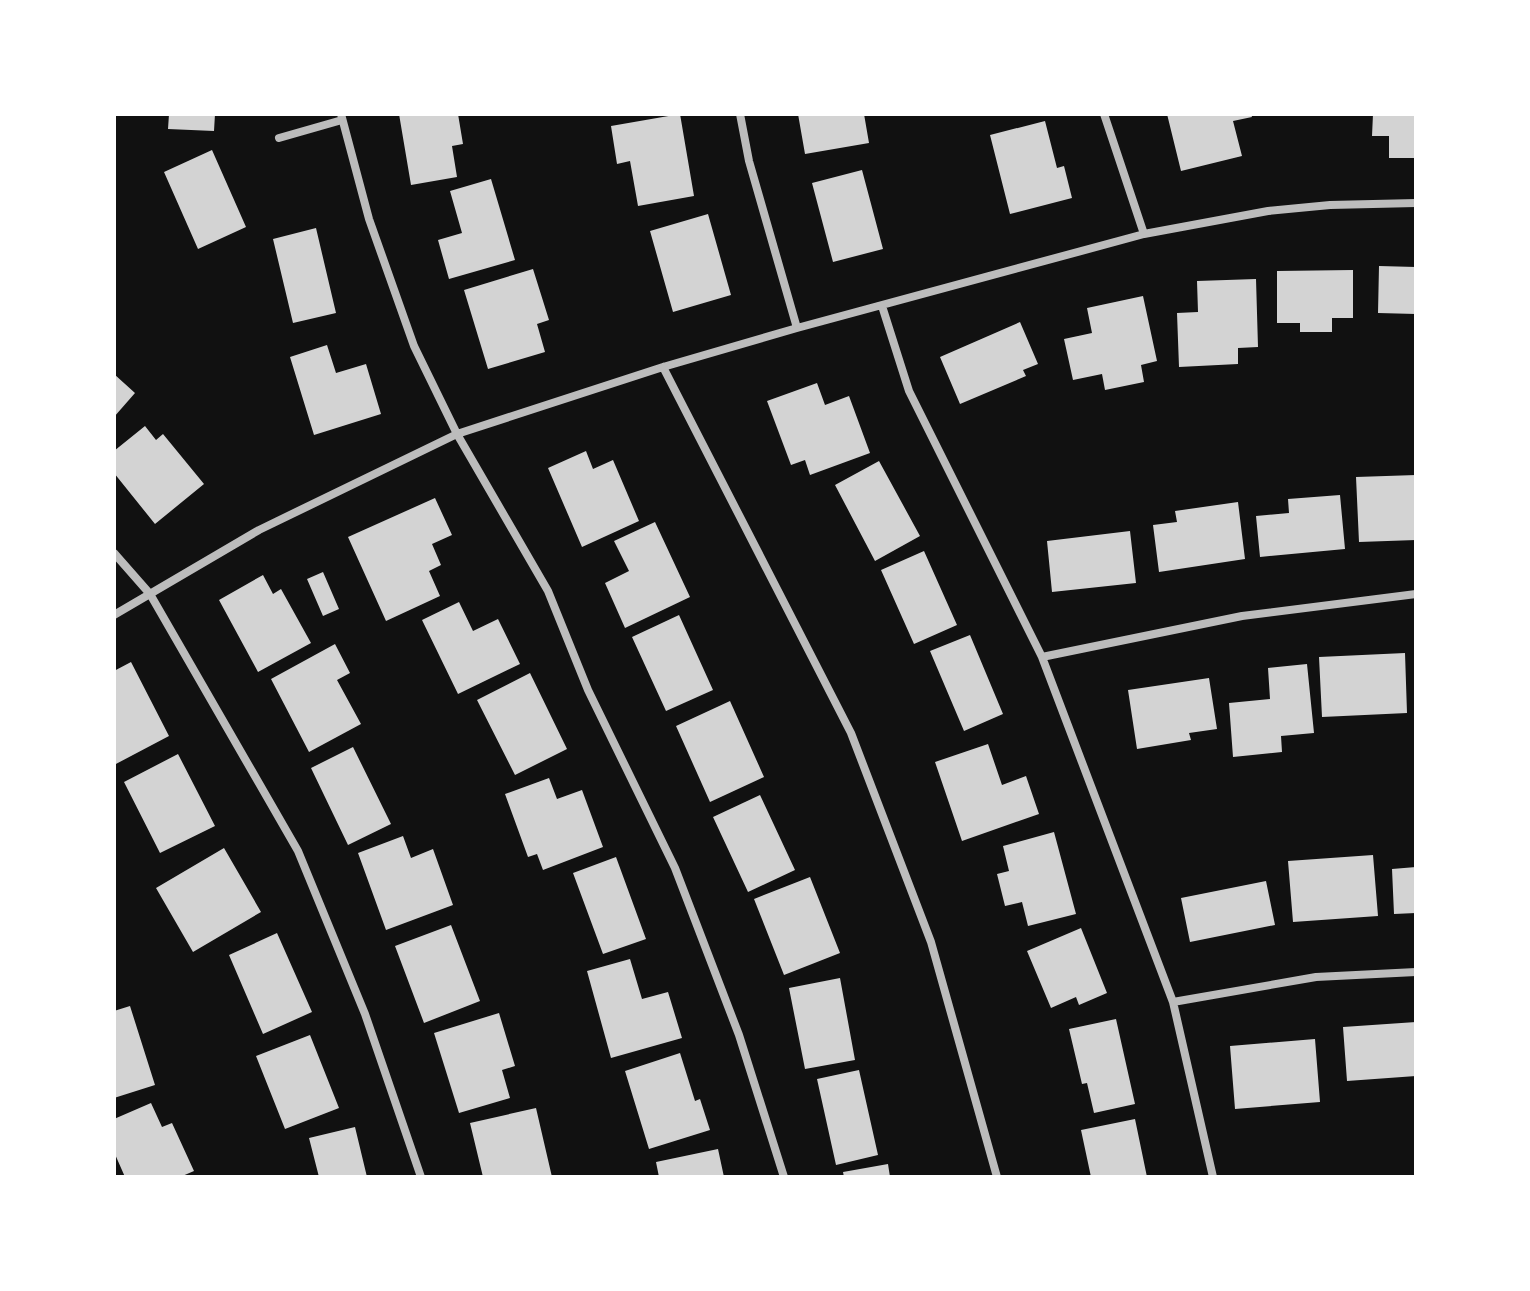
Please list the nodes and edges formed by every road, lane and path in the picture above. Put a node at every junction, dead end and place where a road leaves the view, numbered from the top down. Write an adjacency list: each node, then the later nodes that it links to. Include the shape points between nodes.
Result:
1 (740, 114): 8 (street)
2 (1104, 114): 6 (street)
3 (342, 117): 4 (street); 10 (street, via 369,219 414,346)
4 (279, 138)
5 (1416, 203): 6 (street, via 1268,211)
6 (1144, 234): 7 (street)
7 (882, 306): 8 (street); 15 (street, via 909,391)
8 (797, 328): 9 (street)
9 (663, 367): 10 (street); 20 (street, via 851,733 931,942)
10 (457, 434): 12 (street, via 259,530); 19 (street, via 548,591 588,690 675,868 739,1035)
11 (114, 553): 12 (street)
12 (150, 594): 14 (street); 18 (street, via 298,851 365,1014)
13 (1416, 594): 15 (street, via 1242,616)
14 (114, 615)
15 (1042, 657): 17 (street)
16 (1416, 972): 17 (street, via 1316,977)
17 (1173, 1002): 21 (street)
18 (421, 1177)
19 (784, 1177)
20 (997, 1177)
21 (1213, 1177)

